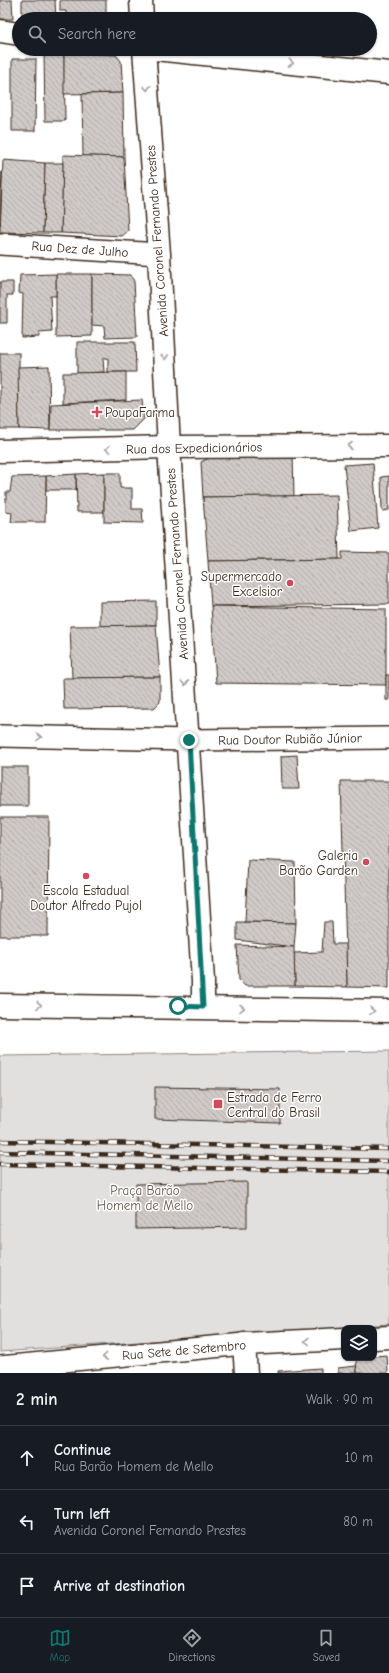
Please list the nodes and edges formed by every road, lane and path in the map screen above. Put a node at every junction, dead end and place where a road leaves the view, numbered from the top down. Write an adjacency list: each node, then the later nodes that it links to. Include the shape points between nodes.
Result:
1 (141, 0): 2 (street)
2 (142, 12)
3 (0, 31): 4 (street)
4 (12, 33)
5 (145, 56): 9 (street, Avenida Coronel Fernando Prestes, one-way to 9)
6 (223, 56): 7 (street, one-way to 7)
7 (389, 73)
8 (0, 244): 9 (street, Rua Dez de Julho)
9 (159, 254): 11 (street, Avenida Coronel Fernando Prestes, one-way to 11)
10 (389, 446): 11 (street, Rua dos Expedicionários, one-way to 11)
11 (169, 447): 12 (street, Rua dos Expedicionários, one-way to 12); 15 (street, Avenida Coronel Fernando Prestes, one-way to 15)
12 (0, 451)
13 (0, 736): 15 (street, Rua Doutor Rubião Júnior, one-way to 15)
14 (389, 738): 15 (street, Rua Doutor Rubião Júnior)
15 (189, 740): 17 (street, Avenida Coronel Fernando Prestes)
16 (0, 1005): 17 (street, one-way to 17)
17 (203, 1007): 18 (street, one-way to 18)
18 (389, 1011)
19 (389, 1337): 20 (street)
20 (377, 1338)
21 (341, 1339): 22 (street, Rua Sete de Setembro, one-way to 22)
22 (244, 1344): 23 (street, Rua Sete de Setembro, one-way to 23); 24 (street)
23 (0, 1367)
24 (246, 1373)

